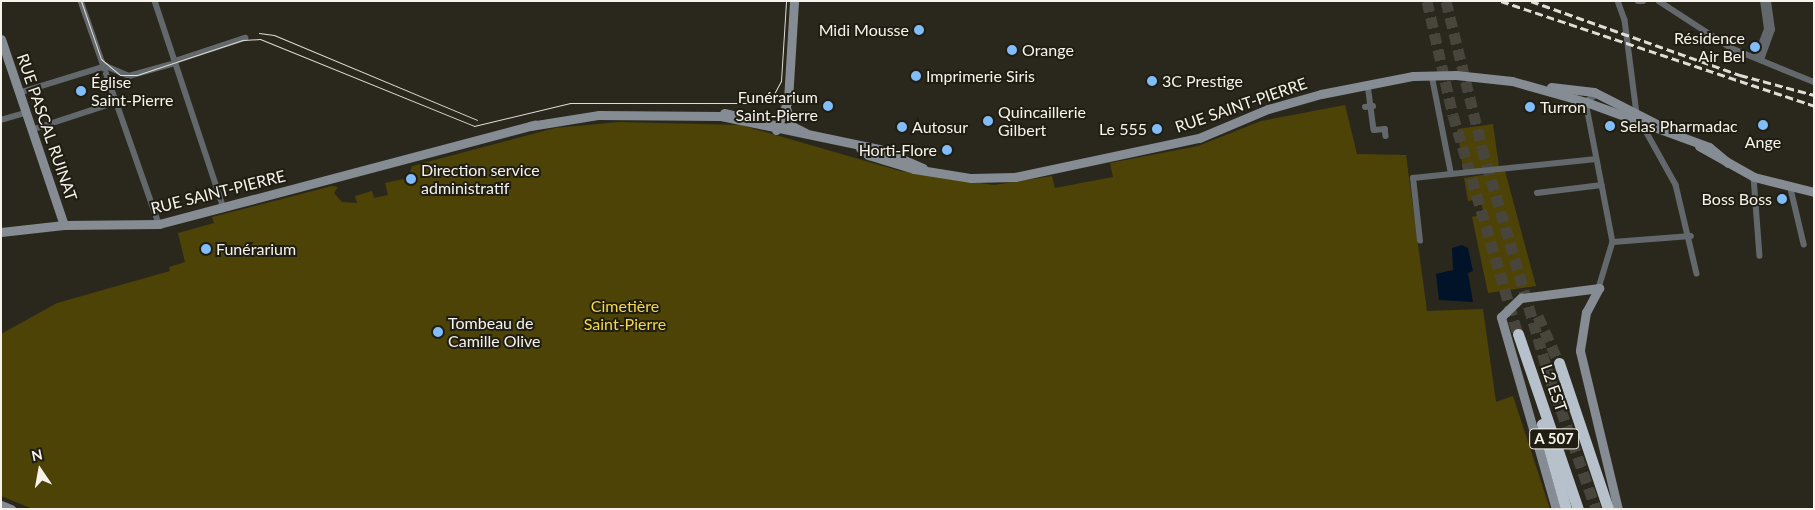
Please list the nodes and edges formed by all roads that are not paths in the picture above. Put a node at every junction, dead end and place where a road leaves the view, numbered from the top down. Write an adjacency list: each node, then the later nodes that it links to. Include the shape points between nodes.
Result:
1 (81, 1): 14 (street)
2 (155, 1): 13 (street)
3 (794, 1): 23 (main road)
4 (1638, 1): 5 (street)
5 (1643, 1)
6 (1659, 1): 12 (street, via 1714,38)
7 (1763, 1): 12 (street, via 1766,29)
8 (1768, 1): 12 (street, via 1772,30)
9 (1620, 2): 26 (street)
10 (245, 38): 13 (street)
11 (1, 39): 19 (main road, RUE PASCAL RUINAT)
12 (1758, 59): 16 (street)
13 (175, 62): 14 (street, via 129,76); 42 (street)
14 (106, 66): 19 (street); 21 (street)
15 (1432, 75): 17 (main road, RUE SAINT-PIERRE); 18 (main road, RUE SAINT-PIERRE, via 1491,77); 36 (street)
16 (1814, 82)
17 (1368, 84): 24 (street); 33 (main road, RUE SAINT-PIERRE, via 1282,104 1198,138 1015,177 971,178 926,170 868,155 860,148)
18 (1536, 86): 20 (main road, RUE SAINT-PIERRE); 22 (main road, RUE SAINT-PIERRE)
19 (19, 93): 27 (main road, RUE PASCAL RUINAT)
20 (1600, 95): 22 (street); 26 (main road, RUE SAINT-PIERRE)
21 (116, 102): 31 (street); 43 (street)
22 (1586, 102): 29 (main road, RUE SAINT-PIERRE); 35 (street)
23 (786, 106): 30 (main road); 33 (main road, via 792,126)
24 (1373, 106): 25 (street); 32 (street, via 1371,130 1385,129)
25 (1365, 107)
26 (1635, 111): 29 (street); 34 (main road, RUE SAINT-PIERRE)
27 (25, 113): 28 (street); 31 (main road, RUE PASCAL RUINAT)
28 (1, 120)
29 (1641, 122): 34 (main road, RUE SAINT-PIERRE); 46 (street, via 1676,185)
30 (777, 127): 33 (main road, RUE SAINT-PIERRE, via 798,136); 42 (main road, RUE SAINT-PIERRE, via 703,115 599,114 535,125)
31 (31, 130): 44 (main road, RUE PASCAL RUINAT)
32 (1386, 136)
33 (817, 139)
34 (1684, 139): 37 (main road, via 1721,154 1728,163)
35 (1596, 159): 36 (street, via 1462,175); 38 (street)
36 (1451, 172): 47 (street, via 1413,178)
37 (1754, 177): 39 (main road); 50 (street)
38 (1602, 185): 41 (street); 48 (street)
39 (1791, 189): 40 (main road); 49 (street)
40 (1814, 192)
41 (1537, 193)
42 (224, 208): 43 (main road, RUE SAINT-PIERRE)
43 (159, 224): 44 (main road, RUE SAINT-PIERRE)
44 (64, 225): 45 (main road, RUE SAINT-PIERRE)
45 (1, 232)
46 (1691, 236): 48 (street); 51 (street)
47 (1420, 241)
48 (1613, 242): 52 (street)
49 (1804, 244)
50 (1760, 256)
51 (1697, 274)
52 (1599, 288): 58 (main road, via 1521,298 1501,317); 62 (main road, via 1586,312 1580,351)
53 (1518, 334): 55 (highway, L2 EST / A 507)
54 (1559, 363): 61 (highway)
55 (1530, 369): 59 (highway); 60 (highway, L2 EST / A 507)
56 (1, 505): 57 (main road)
57 (10, 509)
58 (1556, 509)
59 (1566, 509)
60 (1578, 509)
61 (1608, 509)
62 (1618, 509)

